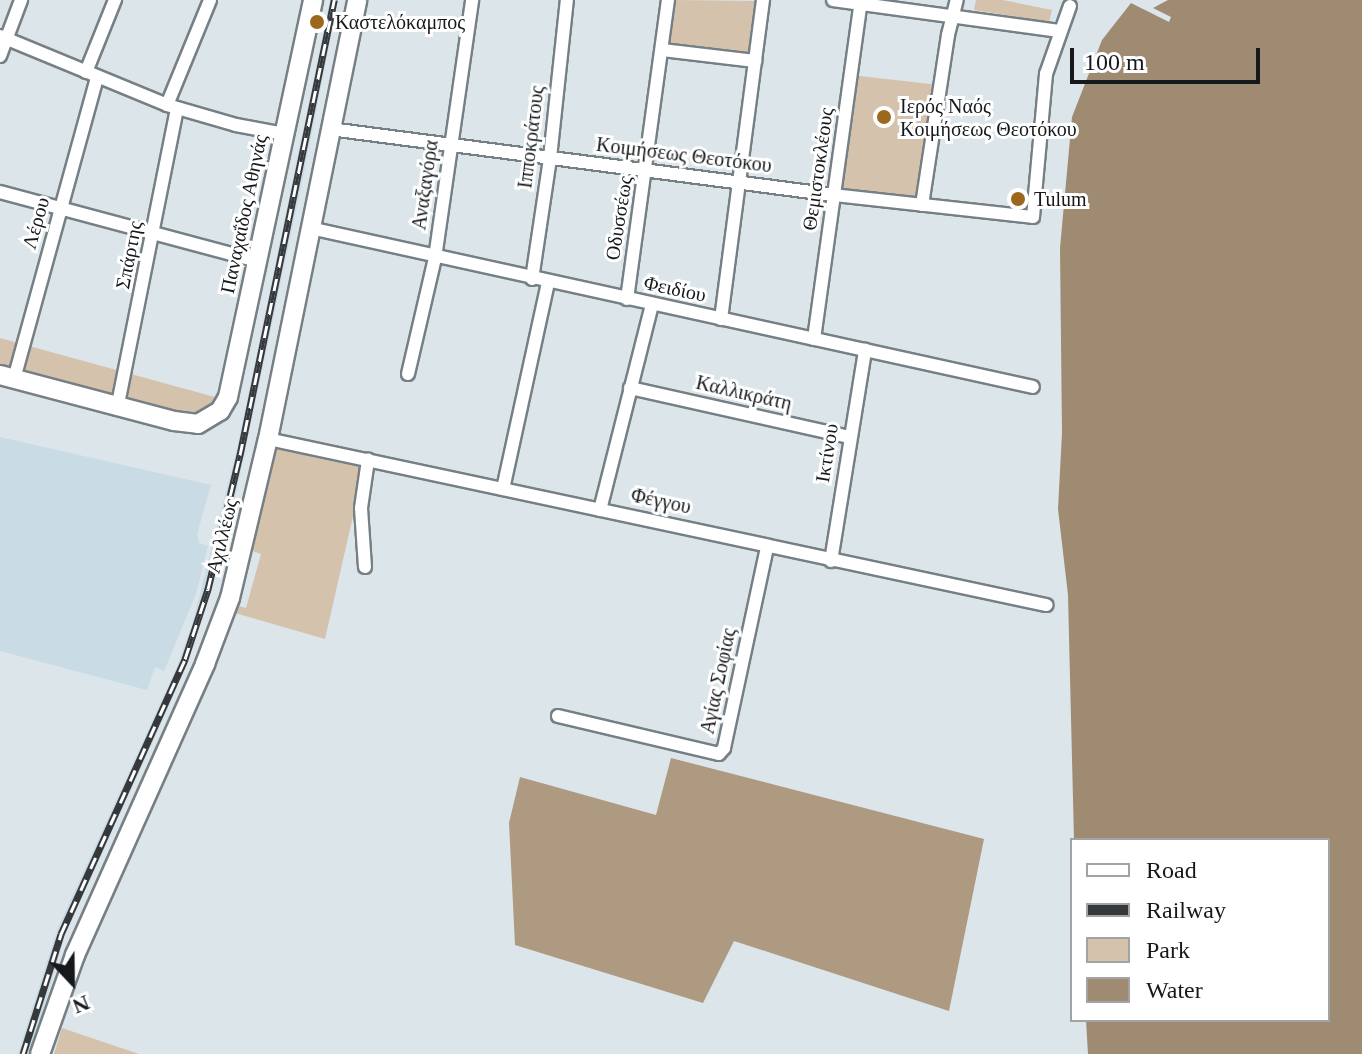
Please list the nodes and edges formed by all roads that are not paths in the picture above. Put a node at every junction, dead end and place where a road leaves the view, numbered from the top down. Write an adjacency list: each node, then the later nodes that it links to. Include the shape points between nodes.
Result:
1 (21, 0): 16 (street)
2 (115, 0): 20 (street, Λέρου)
3 (210, 0): 21 (street, Σπάρτης)
4 (313, 0): 23 (street, Παναχαΐδος Αθηνάς)
5 (357, 0): 22 (street, Αχιλλέως)
6 (472, 0): 24 (street, Αναξαγόρα)
7 (567, 0): 25 (street, Ιπποκράτους)
8 (668, 0): 17 (street, Οδυσσέως)
9 (763, 0): 19 (street)
10 (833, 0): 12 (street)
11 (957, 0): 14 (street)
12 (861, 2): 14 (street); 29 (street, Θεμιστοκλέους)
13 (1070, 6): 15 (street)
14 (952, 17): 15 (street); 30 (street)
15 (1059, 31): 30 (street, Κοιμήσεως Θεοτόκου, via 1046,74 1033,217)
16 (3, 38): 18 (street); 20 (street)
17 (662, 50): 19 (street); 26 (street, Οδυσσέως)
18 (0, 56)
19 (755, 61): 27 (street)
20 (92, 74): 21 (street); 31 (street, Λέρου)
21 (172, 107): 23 (street); 33 (street, Σπάρτης)
22 (330, 129): 24 (street, Κοιμήσεως Θεοτόκου); 32 (street, Αχιλλέως)
23 (284, 134): 35 (street, Παναχαΐδος Αθηνάς)
24 (451, 145): 25 (street, Κοιμήσεως Θεοτόκου); 34 (street, Αναξαγόρα)
25 (550, 158): 26 (street, Κοιμήσεως Θεοτόκου); 36 (street, Ιπποκράτους)
26 (646, 170): 27 (street, Κοιμήσεως Θεοτόκου); 38 (street, Οδυσσέως)
27 (739, 183): 29 (street, Κοιμήσεως Θεοτόκου); 40 (street)
28 (0, 192): 31 (street)
29 (834, 195): 30 (street, Κοιμήσεως Θεοτόκου); 41 (street, Θεμιστοκλέους)
30 (922, 205)
31 (61, 209): 33 (street); 44 (street, Λέρου)
32 (310, 228): 34 (street, Φειδίου); 49 (street, Αχιλλέως)
33 (154, 232): 35 (street); 47 (street, Σπάρτης)
34 (435, 258): 36 (street, Φειδίου); 43 (street, Αναξαγόρα)
35 (257, 261): 47 (street, Παναχαΐδος Αθηνάς, via 228,397 220,411 198,424)
36 (532, 279): 37 (street, Φειδίου)
37 (548, 282): 38 (street, Φειδίου); 51 (street)
38 (627, 299): 39 (street, Φειδίου)
39 (652, 304): 40 (street, Φειδίου); 46 (street)
40 (721, 319): 41 (street, Φειδίου)
41 (814, 339): 42 (street, Φειδίου)
42 (865, 350): 45 (street, Φειδίου); 48 (street, Ικτίνου)
43 (408, 374)
44 (7, 377): 47 (street)
45 (1033, 387)
46 (630, 388): 48 (street, Καλλικράτη); 52 (street)
47 (117, 409)
48 (850, 437): 54 (street, Ικτίνου)
49 (268, 439): 50 (street, Φέγγου); 58 (street, Αχιλλέως, via 221,624 75,955)
50 (368, 460): 51 (street, Φέγγου); 55 (street, via 361,508)
51 (503, 489): 52 (street, Φέγγου)
52 (600, 510): 53 (street, Φέγγου)
53 (767, 547): 54 (street, Φέγγου); 57 (street, Αγίας Σοφίας, via 719,754)
54 (831, 561): 56 (street, Φέγγου)
55 (365, 567)
56 (1046, 605)
57 (558, 716)
58 (40, 1054)

